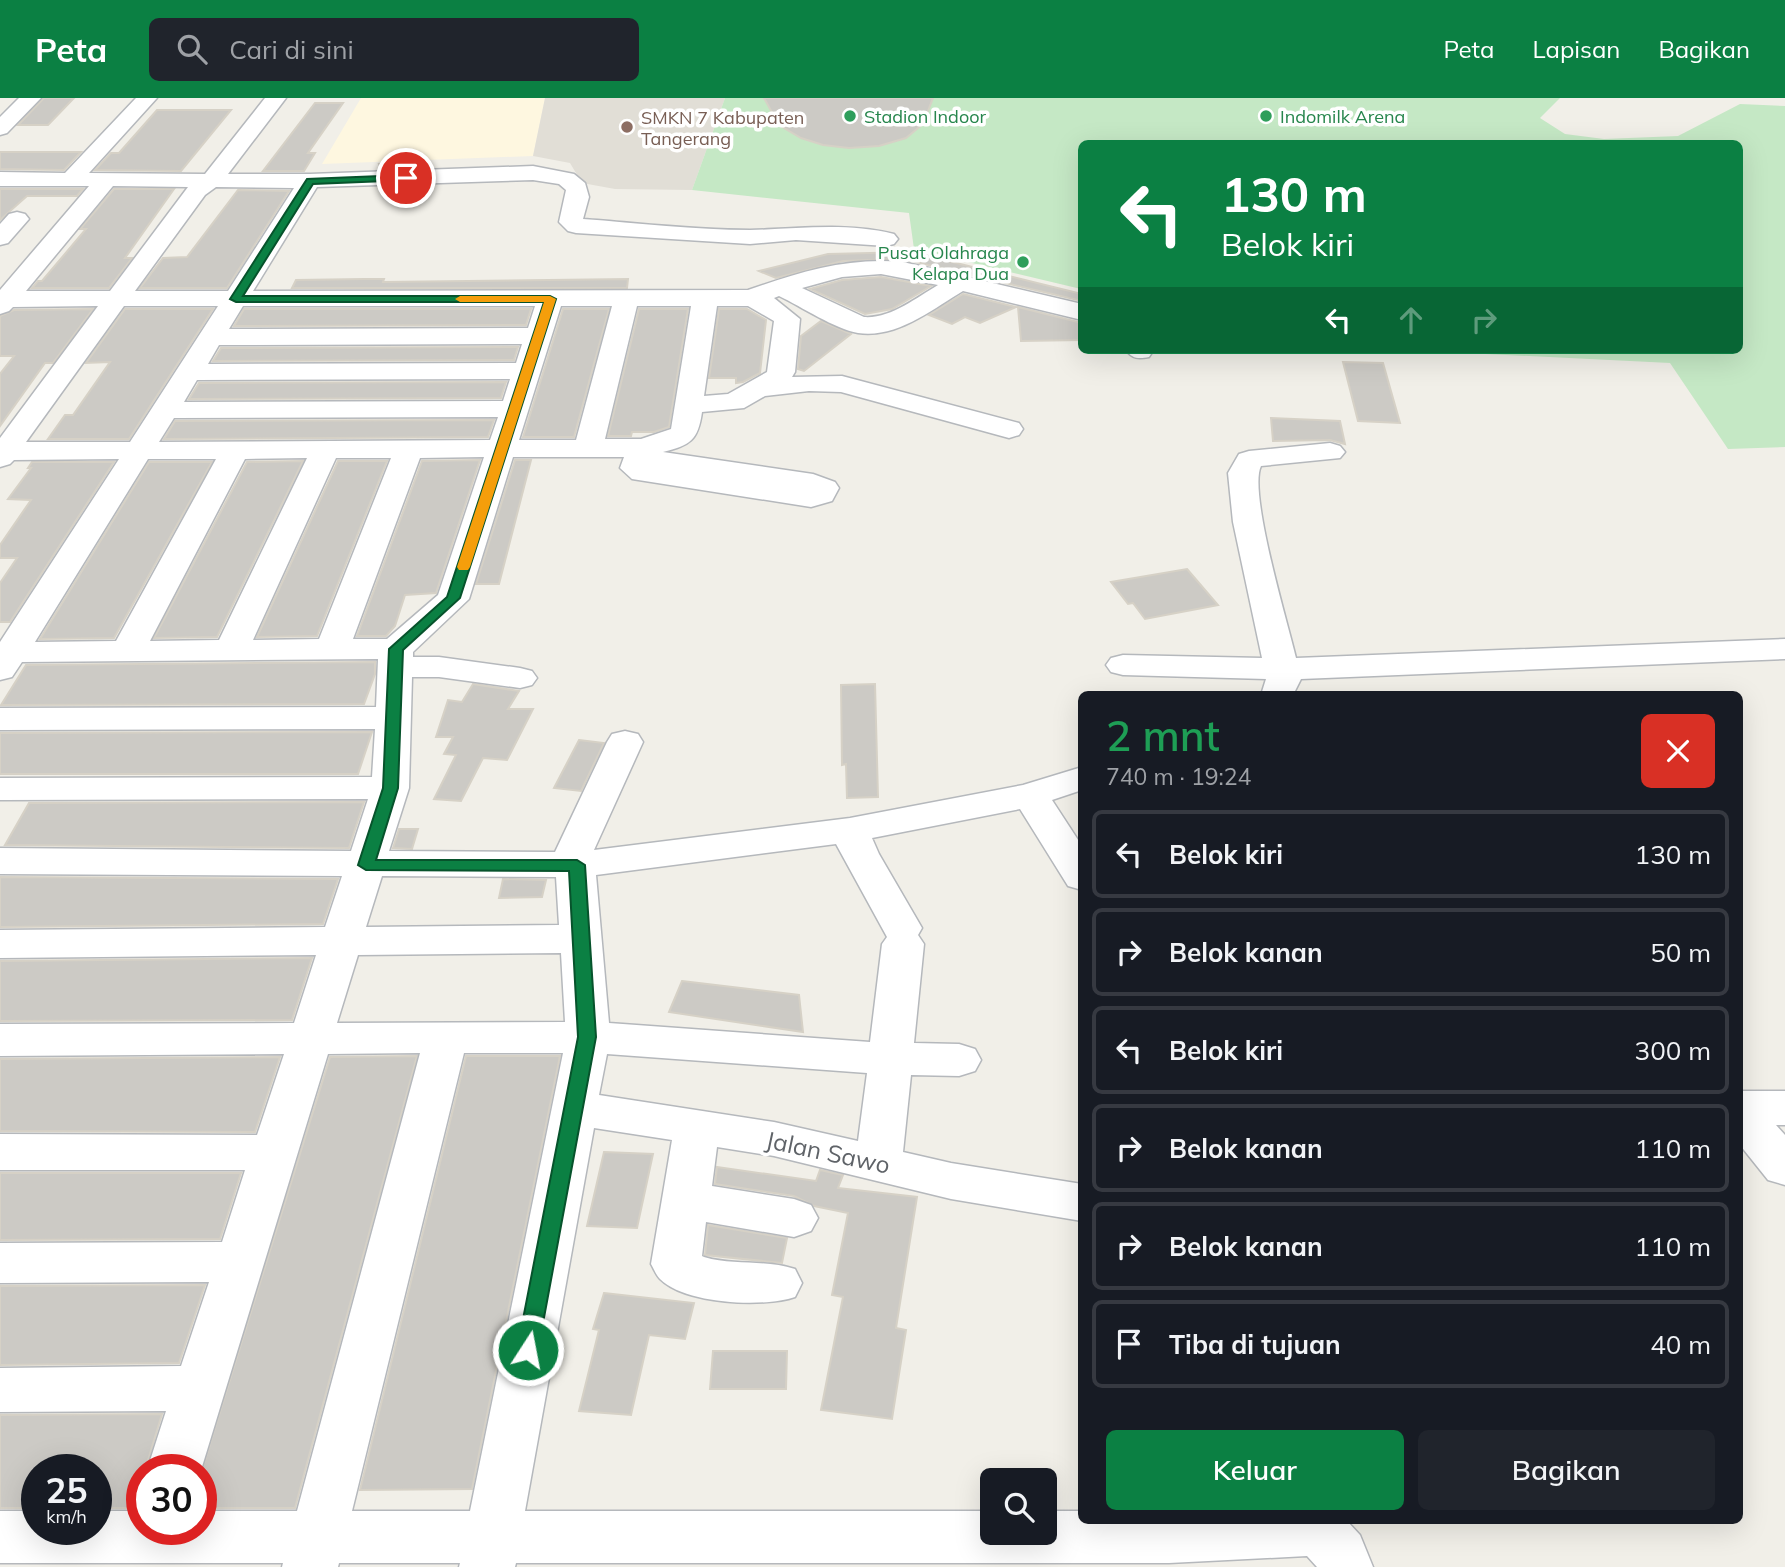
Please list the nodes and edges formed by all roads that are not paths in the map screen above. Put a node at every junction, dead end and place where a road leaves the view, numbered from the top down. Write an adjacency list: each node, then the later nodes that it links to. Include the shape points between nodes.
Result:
1 (31, 98): 5 (street)
2 (146, 98): 7 (street)
3 (262, 98): 11 (street)
4 (276, 98): 11 (street)
5 (0, 129)
6 (0, 168): 7 (street)
7 (76, 174): 8 (street); 9 (street)
8 (0, 179)
9 (107, 179): 11 (street); 23 (street)
10 (310, 181): 11 (street); 14 (street, via 533,173 566,179 577,188 579,197 571,222 576,226 750,237 796,233); 19 (street)
11 (201, 183): 18 (street)
12 (0, 219): 13 (street, via 17,219)
13 (0, 238)
14 (886, 239)
15 (780, 288): 16 (street, via 837,268 874,266 903,269); 16 (street, via 863,326 890,321); 17 (street)
16 (948, 288): 24 (street)
17 (751, 298): 22 (street); 30 (street, via 787,319 781,372)
18 (119, 299): 19 (street); 23 (street); 42 (street)
19 (236, 299): 20 (street); 27 (street)
20 (550, 299): 21 (street); 28 (street)
21 (626, 299): 22 (street); 35 (street)
22 (705, 299): 31 (street)
23 (2, 302)
24 (1046, 304): 25 (street); 26 (street, via 1020,323)
25 (1078, 311)
26 (1078, 326)
27 (211, 337): 28 (street); 29 (street)
28 (532, 354): 29 (street); 32 (street)
29 (189, 372): 33 (street)
30 (761, 388): 31 (street, via 734,402); 34 (street, via 842,384)
31 (688, 405): 43 (street, via 682,435)
32 (514, 409): 33 (street); 38 (street)
33 (165, 410): 39 (street)
34 (1009, 429)
35 (588, 448): 38 (street); 43 (street)
36 (326, 449): 37 (street); 40 (street); 47 (street)
37 (410, 449): 38 (street); 45 (street)
38 (501, 449): 50 (street, via 453,598)
39 (138, 450): 40 (street); 42 (street); 49 (street)
40 (235, 450): 48 (street)
41 (1330, 452): 53 (street, via 1259,457 1249,460 1243,473)
42 (2, 453)
43 (640, 460): 44 (street)
44 (729, 479)
45 (332, 649): 47 (street); 50 (street)
46 (1785, 649): 53 (street)
47 (231, 650): 48 (street)
48 (128, 651): 49 (street)
49 (4, 658)
50 (395, 658): 52 (street); 54 (street)
51 (1123, 665): 53 (street)
52 (520, 678)
53 (1279, 682)
54 (391, 718): 55 (street); 58 (street)
55 (0, 719)
56 (625, 742): 64 (street, via 577,840)
57 (1078, 779): 59 (street)
58 (390, 788): 60 (street); 63 (street)
59 (1030, 795): 61 (street); 65 (street)
60 (6, 799)
61 (850, 830): 64 (street); 73 (street, via 902,936)
62 (0, 861): 63 (street)
63 (366, 865): 64 (street); 67 (street)
64 (577, 865): 66 (street)
65 (1078, 871)
66 (581, 939): 67 (street); 69 (street)
67 (341, 943): 68 (street); 71 (street)
68 (0, 944)
69 (587, 1037): 70 (street); 73 (street); 75 (street)
70 (446, 1038): 71 (street); 97 (street)
71 (311, 1039): 72 (street); 79 (street)
72 (0, 1040)
73 (892, 1059): 74 (street); 80 (street)
74 (960, 1060)
75 (574, 1108): 77 (street, Jalan Sawo); 98 (street)
76 (1756, 1108): 81 (street, via 1751,1126)
77 (697, 1127): 80 (street, Jalan Sawo); 82 (street)
78 (0, 1152): 79 (street)
79 (275, 1153): 85 (street)
80 (878, 1163): 83 (street, Jalan Sawo, via 951,1181)
81 (1785, 1167)
82 (684, 1200): 84 (street); 87 (street, via 676,1264 702,1278)
83 (1078, 1202)
84 (794, 1218)
85 (240, 1262): 86 (street); 88 (street)
86 (0, 1263)
87 (777, 1283)
88 (200, 1388): 89 (street); 90 (street)
89 (0, 1390)
90 (179, 1454)
91 (0, 1536): 92 (street)
92 (126, 1544)
93 (150, 1545): 97 (street)
94 (827, 1552): 95 (street); 99 (street)
95 (1008, 1552): 96 (street)
96 (1171, 1552): 100 (street, via 1309,1531 1329,1538 1343,1556)
97 (313, 1553): 98 (street)
98 (489, 1553): 99 (street)
99 (660, 1553)
100 (1345, 1567)

